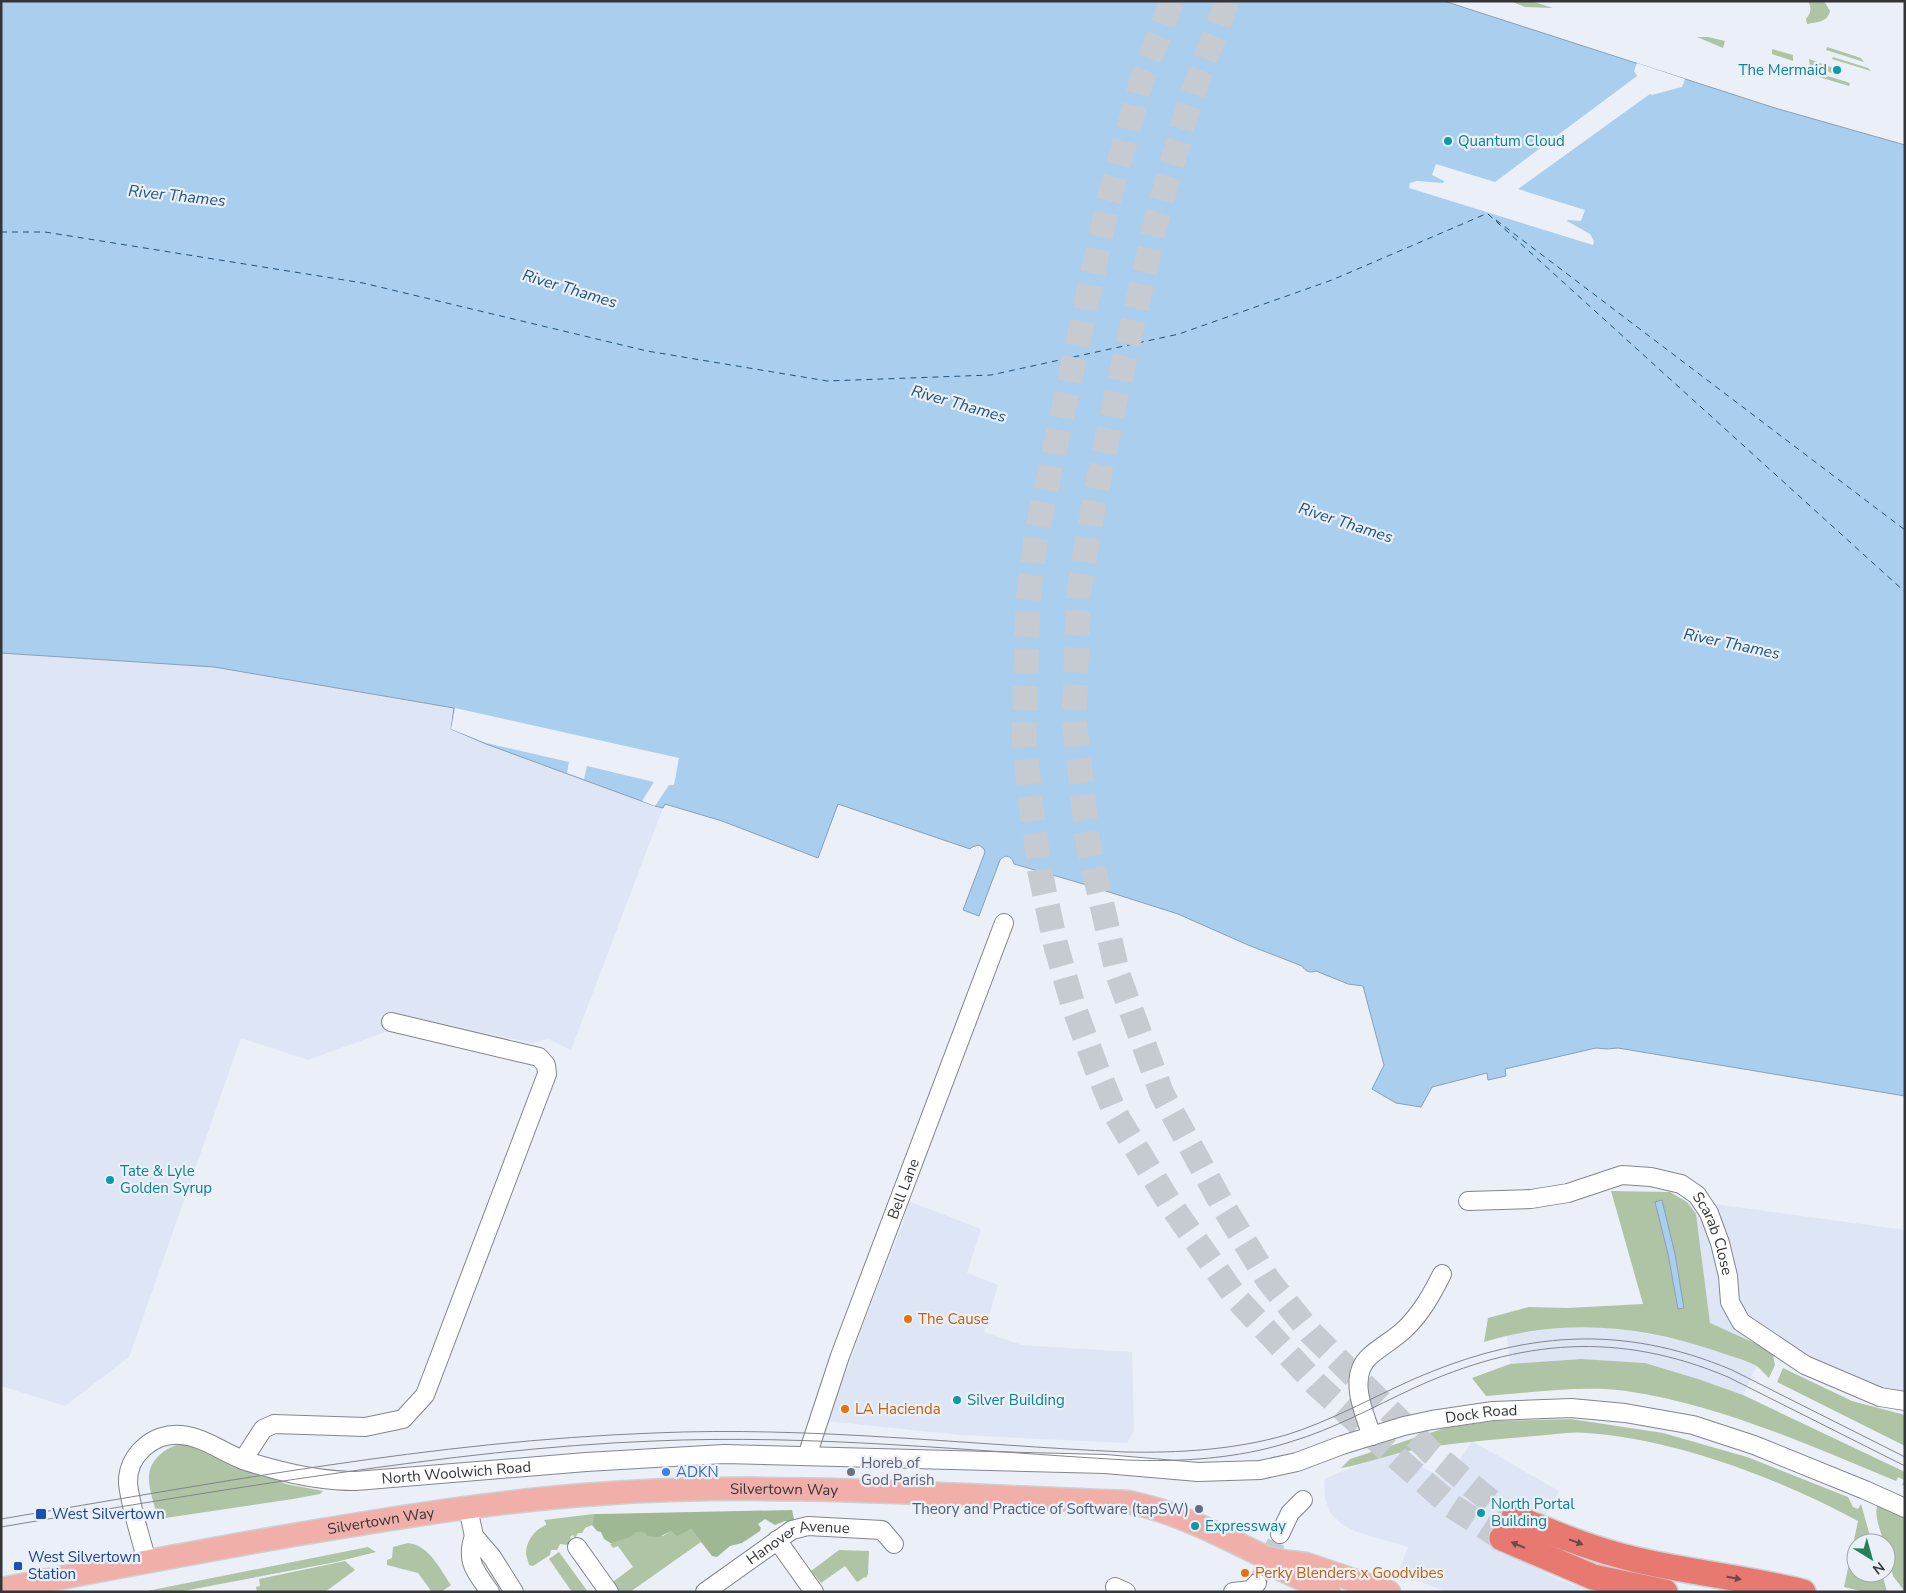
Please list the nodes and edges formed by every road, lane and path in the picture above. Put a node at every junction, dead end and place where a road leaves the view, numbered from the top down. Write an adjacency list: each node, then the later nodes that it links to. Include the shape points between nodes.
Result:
1 (1004, 923): 7 (street, Bell Lane, via 840,1356)
2 (392, 1022): 8 (street, via 540,1057 546,1065 547,1074 425,1395 403,1418 365,1427 274,1424 263,1429)
3 (1468, 1201): 5 (street, Scarab Close, via 1531,1199 1568,1193 1622,1175 1681,1184 1697,1195 1709,1213 1720,1242 1730,1302 1740,1322 1805,1365 1880,1398)
4 (1442, 1274): 6 (street, via 1418,1316 1363,1363 1359,1396)
5 (1905, 1401)
6 (1372, 1436): 9 (street, Dock Road, via 1297,1462 1260,1470 1198,1472); 12 (street, Dock Road, via 1432,1420 1493,1411 1571,1408 1625,1412 1694,1425 1732,1437)
7 (807, 1456): 8 (street, North Woolwich Road, via 724,1454 342,1482 300,1476); 9 (street, North Woolwich Road)
8 (242, 1460): 20 (street, North Woolwich Road, via 198,1438 180,1434 153,1440 142,1448 131,1467 128,1483)
9 (1047, 1462)
10 (1304, 1500): 14 (street, via 1290,1513)
11 (468, 1508): 15 (street); 20 (main road, Silvertown Way); 21 (main road, Silvertown Way, via 599,1493 730,1489 1128,1502 1164,1512)
12 (1905, 1508)
13 (1514, 1517): 33 (highway, one-way to 33, via 1577,1543 1629,1558)
14 (1280, 1534)
15 (474, 1536): 24 (street, via 470,1560); 25 (street)
16 (1502, 1538): 32 (highway, one-way to 16, via 1593,1577)
17 (777, 1540): 18 (street, Hanover Avenue, via 792,1530 808,1526 882,1530); 27 (street, Hanover Avenue); 28 (street)
18 (894, 1544)
19 (577, 1547): 26 (street)
20 (147, 1561): 23 (main road)
21 (1284, 1574): 30 (main road, Silvertown Way); 31 (main road, Silvertown Way, bridge, via 1306,1564)
22 (1256, 1584): 29 (street, via 1250,1590)
23 (1, 1589)
24 (490, 1592)
25 (514, 1592)
26 (609, 1592)
27 (705, 1592)
28 (814, 1592)
29 (1233, 1592)
30 (1329, 1592)
31 (1390, 1592)
32 (1664, 1592)
33 (1803, 1592)

